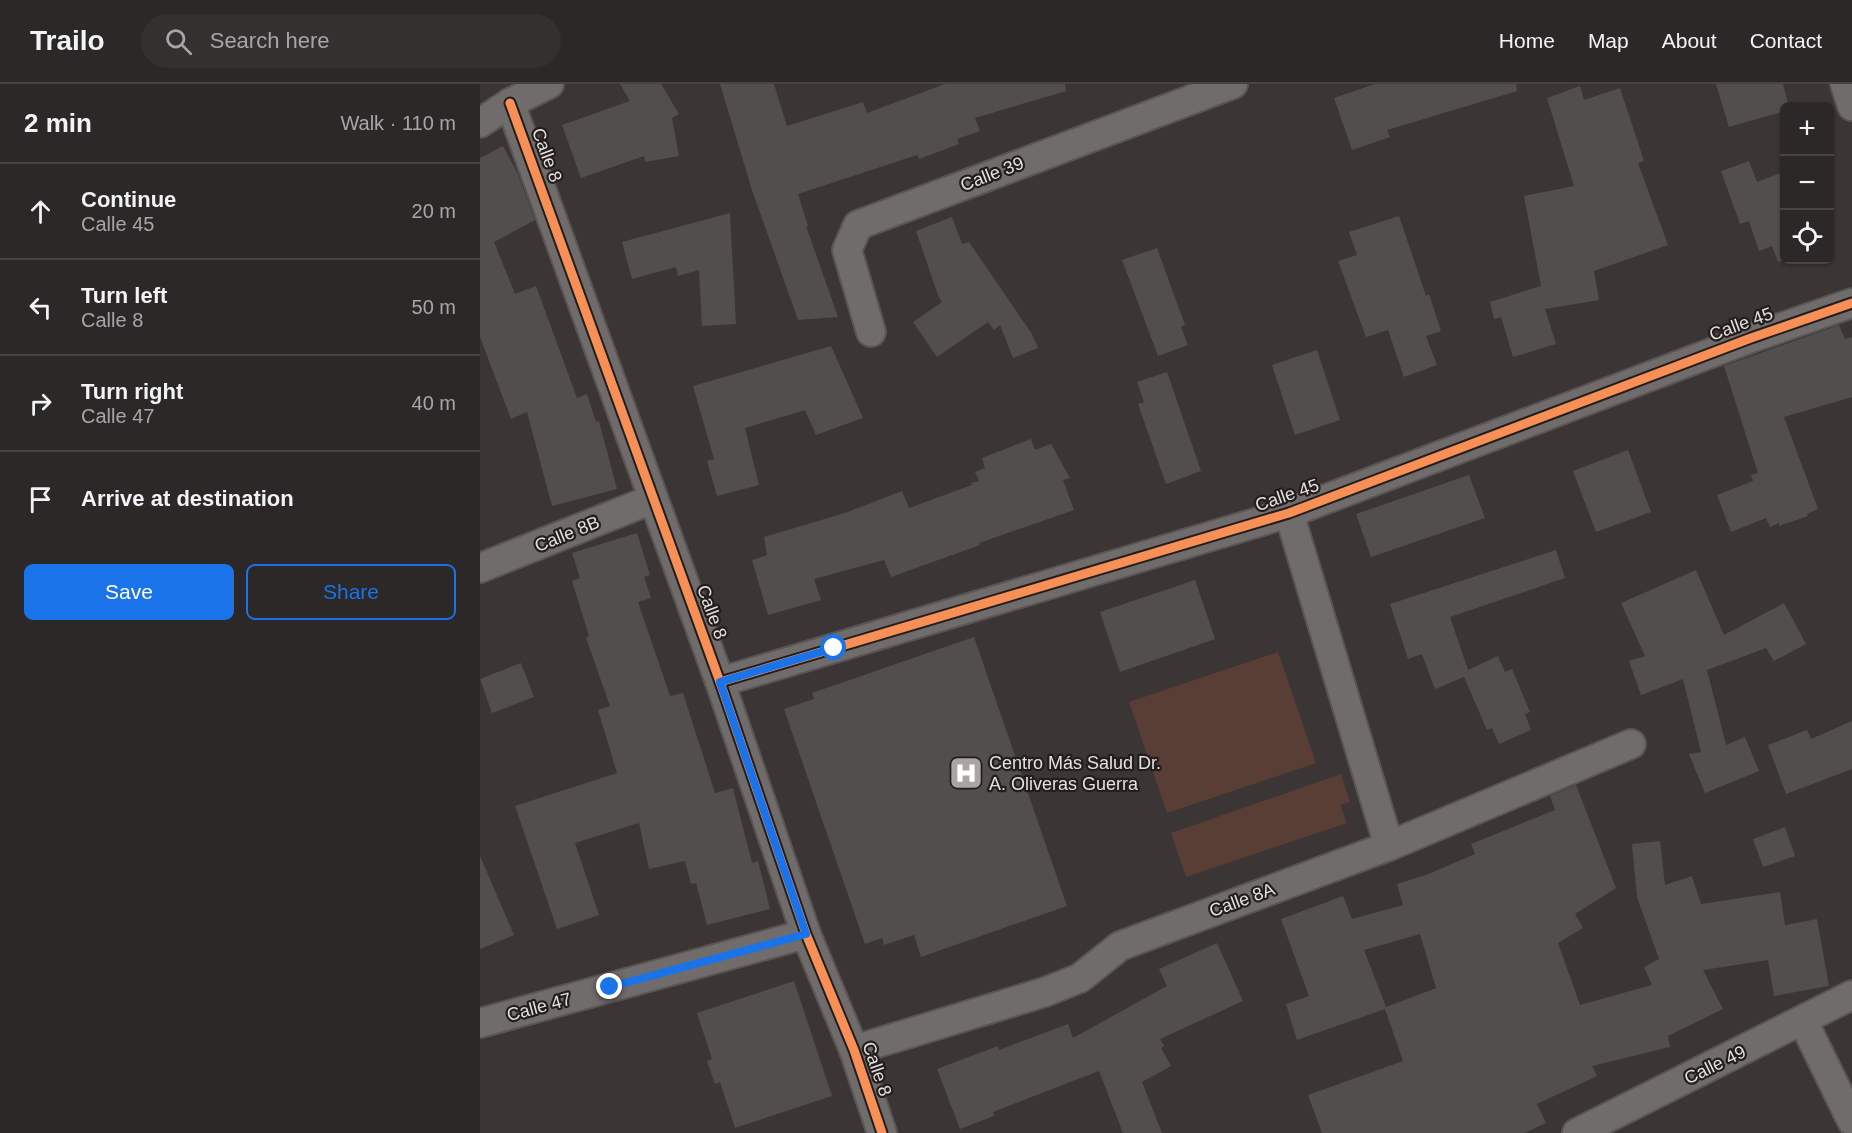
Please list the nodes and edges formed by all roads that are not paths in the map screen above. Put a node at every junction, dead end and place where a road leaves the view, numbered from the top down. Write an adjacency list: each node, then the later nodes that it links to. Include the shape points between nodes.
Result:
1 (549, 84): 4 (street)
2 (1233, 84): 8 (street, Calle 39, via 858,225 847,250)
3 (1845, 84): 5 (street)
4 (510, 103): 6 (street); 9 (street, Calle 8)
5 (1852, 106)
6 (480, 123)
7 (1852, 303): 10 (street, Calle 45)
8 (871, 332)
9 (653, 499): 11 (street, Calle 8B); 12 (street, Calle 8)
10 (1289, 513): 12 (street, Calle 45); 14 (street)
11 (480, 568)
12 (720, 682): 15 (street, Calle 8)
13 (1631, 744): 14 (street, Calle 8A)
14 (1389, 846): 19 (street, Calle 8A, via 1120,946 1080,978 1045,992)
15 (806, 934): 18 (street, Calle 47); 19 (street, Calle 8)
16 (1852, 995): 17 (street, Calle 49)
17 (1803, 1021): 20 (street); 22 (street, Calle 49)
18 (480, 1023)
19 (854, 1050): 21 (street, Calle 8)
20 (1852, 1121)
21 (882, 1133)
22 (1577, 1133)

